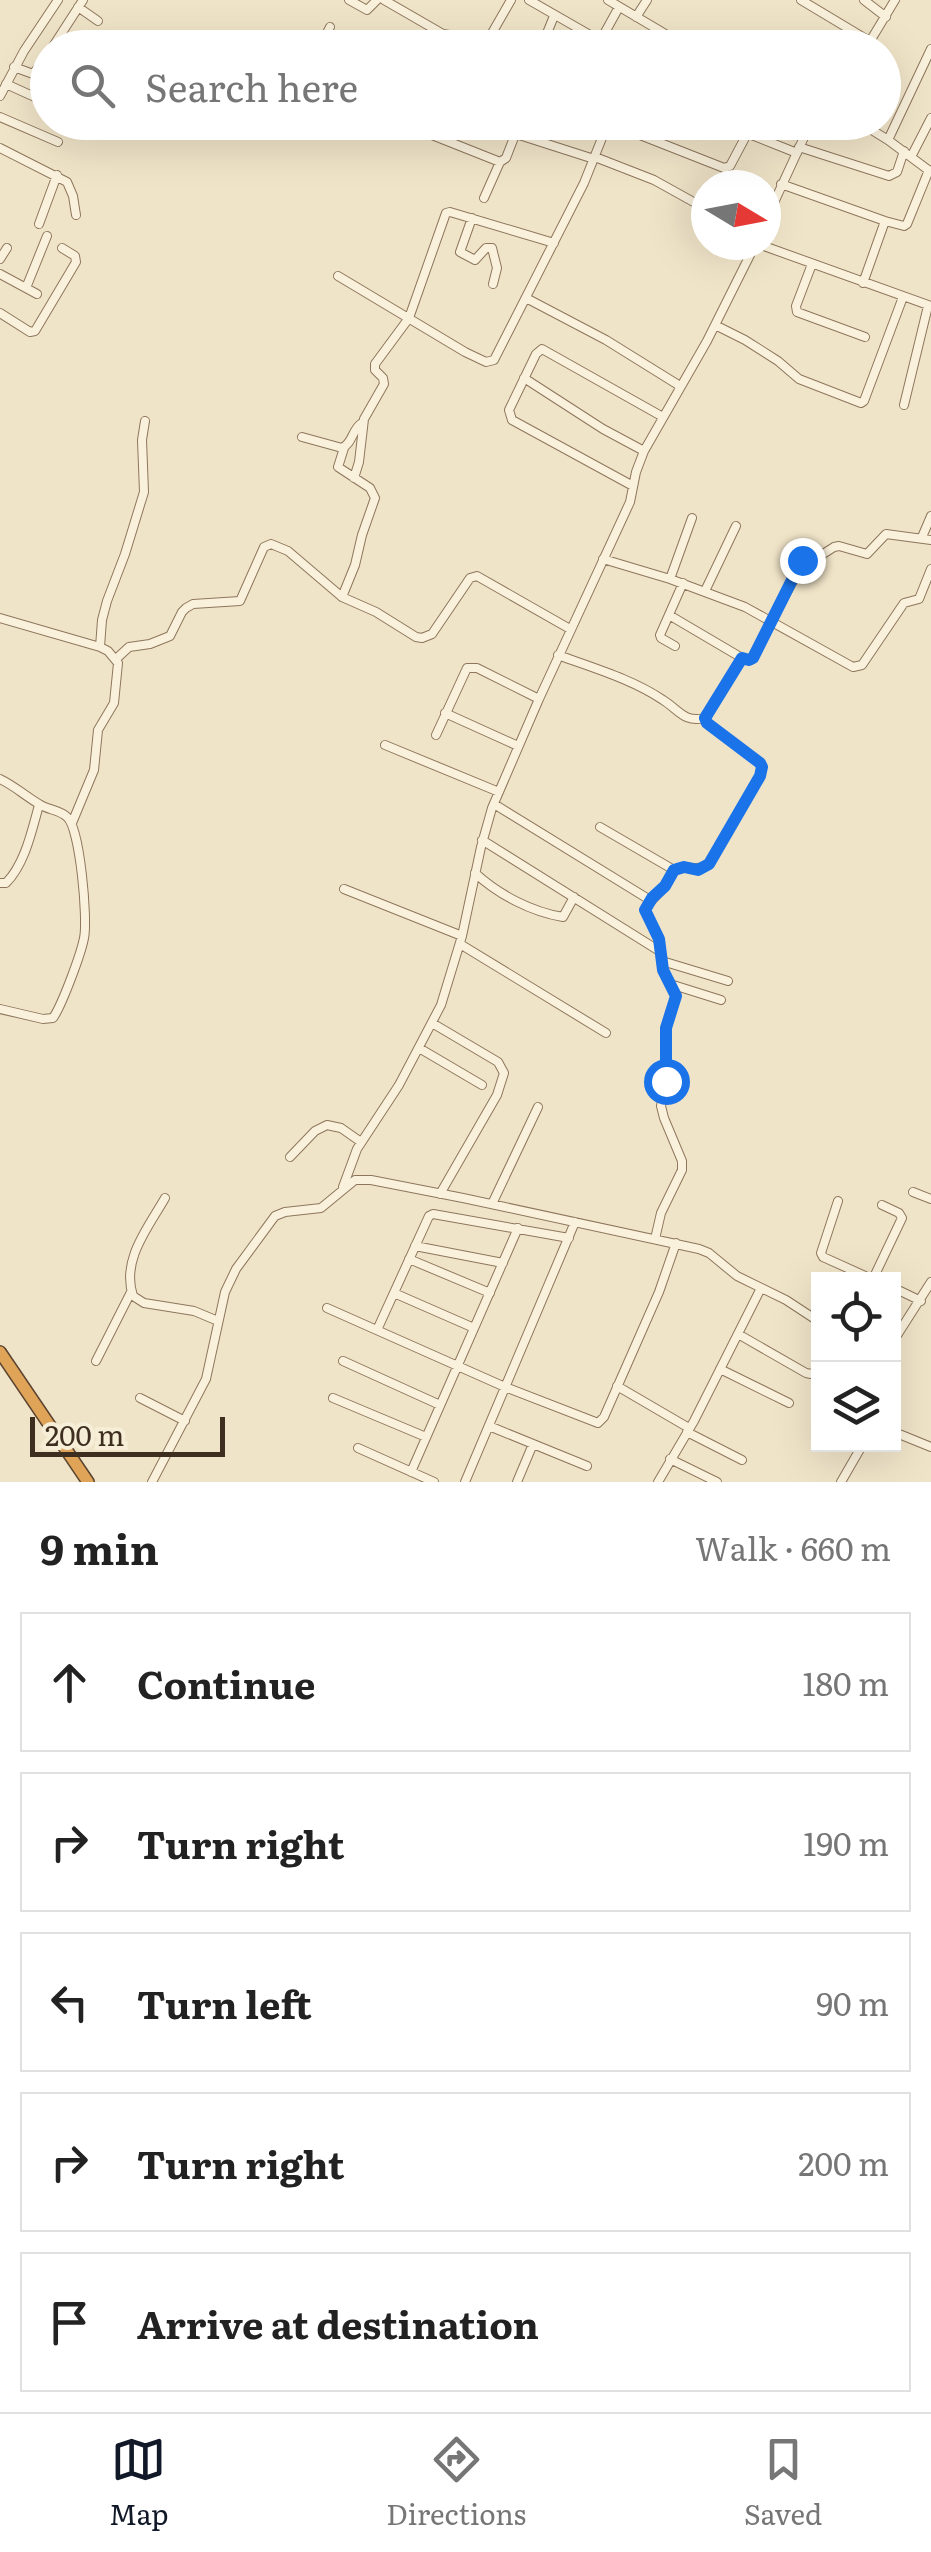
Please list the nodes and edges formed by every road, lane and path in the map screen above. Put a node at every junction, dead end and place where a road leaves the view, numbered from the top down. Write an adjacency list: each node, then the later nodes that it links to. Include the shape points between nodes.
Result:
1 (58, 0): 17 (street)
2 (349, 0): 3 (street, via 367,10)
3 (381, 0): 19 (street)
4 (510, 0): 20 (street)
5 (528, 0): 13 (street)
6 (608, 0): 12 (street)
7 (647, 0): 14 (street)
8 (801, 0): 25 (street)
9 (864, 0): 15 (street)
10 (894, 0): 15 (street)
11 (80, 4): 16 (street); 18 (street)
12 (619, 6): 14 (street); 23 (street)
13 (554, 16): 21 (street); 22 (street)
14 (636, 17): 24 (street)
15 (886, 17): 26 (street)
16 (98, 20)
17 (39, 30)
18 (64, 30)
19 (435, 30)
20 (494, 30)
21 (548, 30)
22 (578, 30)
23 (605, 30)
24 (658, 30)
25 (847, 30)
26 (878, 30)
27 (30, 44): 30 (street)
28 (931, 49): 35 (street)
29 (0, 66): 30 (street)
30 (13, 70): 31 (street); 32 (street)
31 (30, 73)
32 (6, 84): 33 (street); 34 (street)
33 (30, 95)
34 (0, 96)
35 (901, 112)
36 (0, 117): 38 (street)
37 (931, 118): 52 (street)
38 (30, 130)
39 (53, 140): 49 (street)
40 (445, 140): 54 (street)
41 (513, 140): 54 (street)
42 (547, 140): 53 (street)
43 (602, 140): 53 (street)
44 (652, 140): 45 (street, via 724,168)
45 (745, 140)
46 (767, 140): 51 (street)
47 (803, 140): 51 (street)
48 (888, 140): 52 (street)
49 (58, 142)
50 (0, 148): 56 (street)
51 (798, 150): 52 (street, via 890,176); 57 (street)
52 (908, 154): 55 (street)
53 (595, 158): 59 (street); 65 (street)
54 (500, 162): 58 (street)
55 (930, 171): 62 (street, via 906,224)
56 (57, 175): 60 (street, via 70,186); 63 (street)
57 (781, 184): 62 (street)
58 (484, 198)
59 (691, 201)
60 (76, 215)
61 (472, 218): 65 (street); 75 (street, via 460,252 475,260 492,248); 82 (street, via 446,212)
62 (885, 221): 74 (street)
63 (38, 224)
64 (46, 236): 76 (street)
65 (554, 243): 79 (street)
66 (6, 248): 69 (street)
67 (62, 248): 81 (street, via 76,262 36,330)
68 (781, 253): 71 (street)
69 (0, 259)
70 (750, 260): 83 (street)
71 (812, 264): 74 (street); 84 (street, via 797,312)
72 (0, 274): 76 (street)
73 (338, 276): 82 (street)
74 (864, 283): 78 (street)
75 (493, 284)
76 (26, 288): 77 (street)
77 (37, 294)
78 (903, 297): 80 (street); 83 (street, via 858,404 799,379)
79 (526, 298): 82 (street, via 490,362); 86 (street)
80 (930, 306): 87 (street)
81 (0, 314)
82 (408, 318): 90 (street, via 375,364 384,384)
83 (715, 325): 86 (street)
84 (865, 337)
85 (524, 378): 88 (street, via 542,349); 93 (street); 95 (street, via 509,410 512,420)
86 (680, 386): 88 (street)
87 (904, 405)
88 (663, 417): 93 (street)
89 (145, 421): 111 (street, via 144,492 106,601)
90 (362, 423): 92 (street); 94 (street)
91 (302, 436): 92 (street)
92 (344, 448): 94 (street, via 337,466)
93 (644, 450): 95 (street)
94 (354, 478): 105 (street, via 376,498)
95 (633, 486): 100 (street)
96 (931, 516): 99 (street)
97 (692, 518): 102 (street)
98 (736, 526): 104 (street)
99 (926, 538): 108 (street, via 886,534 866,554 840,546 806,556)
100 (603, 559): 102 (street); 109 (street)
101 (931, 569): 108 (street, via 919,599 904,603 859,667)
102 (670, 579): 103 (street)
103 (683, 584): 104 (street); 106 (street)
104 (705, 591): 108 (street)
105 (342, 596): 109 (street, via 422,638 438,628 477,576); 114 (street, via 271,544 264,546 240,601 193,604 170,636 129,647)
106 (669, 616): 110 (street, via 660,635); 113 (street)
107 (0, 618): 111 (street)
108 (771, 622): 113 (street, via 752,660)
109 (570, 628): 112 (street)
110 (675, 646)
111 (100, 647): 114 (street)
112 (558, 655): 115 (street); 117 (street, via 636,685 682,716)
113 (742, 658): 117 (street)
114 (116, 660): 125 (street, via 114,702 99,727 94,770)
115 (538, 699): 116 (street, via 472,666); 120 (street)
116 (446, 713): 118 (street); 120 (street)
117 (705, 718): 128 (street, via 760,763 762,772 709,864)
118 (436, 735)
119 (385, 746): 122 (street)
120 (518, 746): 122 (street)
121 (0, 779): 123 (street)
122 (499, 792): 124 (street)
123 (40, 804): 125 (street); 130 (street, via 14,874)
124 (494, 804): 127 (street); 133 (street)
125 (72, 823): 139 (street, via 85,934 59,1008 49,1020)
126 (600, 827): 128 (street)
127 (482, 840): 129 (street); 132 (street)
128 (674, 870): 133 (street)
129 (476, 873): 132 (street, via 536,912 562,918); 134 (street)
130 (0, 884)
131 (344, 889): 134 (street)
132 (574, 897): 135 (street)
133 (650, 900): 135 (street, via 646,912)
134 (461, 940): 140 (street); 141 (street)
135 (661, 956): 136 (street); 137 (street)
136 (728, 981)
137 (670, 984): 138 (street); 158 (street, via 676,1002 666,1028 661,1106 682,1170)
138 (722, 1000)
139 (0, 1008)
140 (432, 1023): 142 (street); 149 (street, via 498,1062 504,1073)
141 (606, 1033)
142 (419, 1048): 143 (street); 145 (street)
143 (482, 1085)
144 (538, 1107): 153 (street)
145 (361, 1142): 146 (street, via 335,1125 321,1126); 147 (street)
146 (290, 1157)
147 (343, 1187): 149 (street, via 364,1179); 174 (street, via 321,1208 275,1216 236,1269)
148 (913, 1192): 151 (street)
149 (440, 1194): 153 (street)
150 (164, 1198): 168 (street, via 134,1253)
151 (931, 1198)
152 (838, 1201): 163 (street, via 821,1253)
153 (492, 1204): 155 (street)
154 (882, 1205): 164 (street, via 902,1218)
155 (576, 1222): 157 (street); 158 (street)
156 (518, 1228): 157 (street); 160 (street, via 433,1214); 162 (street)
157 (569, 1238): 187 (street)
158 (655, 1239): 159 (street)
159 (676, 1243): 166 (street, via 705,1251); 186 (street)
160 (415, 1246): 161 (street); 162 (street)
161 (409, 1259): 169 (street); 170 (street)
162 (503, 1263): 170 (street)
163 (858, 1272)
164 (877, 1272)
165 (931, 1282): 171 (street)
166 (760, 1288): 173 (street); 178 (street)
167 (901, 1291): 171 (street)
168 (131, 1292): 174 (street, via 144,1303); 180 (street)
169 (394, 1293): 175 (street); 176 (street)
170 (490, 1293): 175 (street)
171 (921, 1300): 177 (street)
172 (327, 1308): 176 (street)
173 (811, 1316)
174 (218, 1321): 192 (street, via 206,1379)
175 (474, 1328): 183 (street)
176 (376, 1330): 183 (street)
177 (901, 1330)
178 (738, 1334): 184 (street); 185 (street)
179 (0, 1352): 206 (highway)
180 (96, 1361)
181 (343, 1361): 191 (street)
182 (0, 1365): 205 (highway)
183 (458, 1366): 187 (street); 191 (street)
184 (720, 1369): 190 (street); 194 (street)
185 (811, 1374)
186 (617, 1386): 187 (street, via 598,1423); 194 (street)
187 (505, 1387): 193 (street)
188 (140, 1398): 192 (street)
189 (333, 1398): 196 (street)
190 (790, 1403)
191 (440, 1405): 196 (street)
192 (185, 1420): 207 (street)
193 (489, 1426): 197 (street); 209 (street)
194 (688, 1430): 201 (street); 202 (street)
195 (901, 1435): 198 (street)
196 (426, 1438): 204 (street)
197 (533, 1444): 203 (street); 210 (street)
198 (931, 1446)
199 (358, 1448): 204 (street)
200 (858, 1452): 213 (street)
201 (670, 1460): 211 (street); 212 (street)
202 (742, 1460)
203 (586, 1466)
204 (411, 1472): 208 (street)
205 (78, 1482)
206 (88, 1482)
207 (152, 1482)
208 (434, 1482)
209 (465, 1482)
210 (517, 1482)
211 (658, 1482)
212 (717, 1482)
213 (841, 1482)

